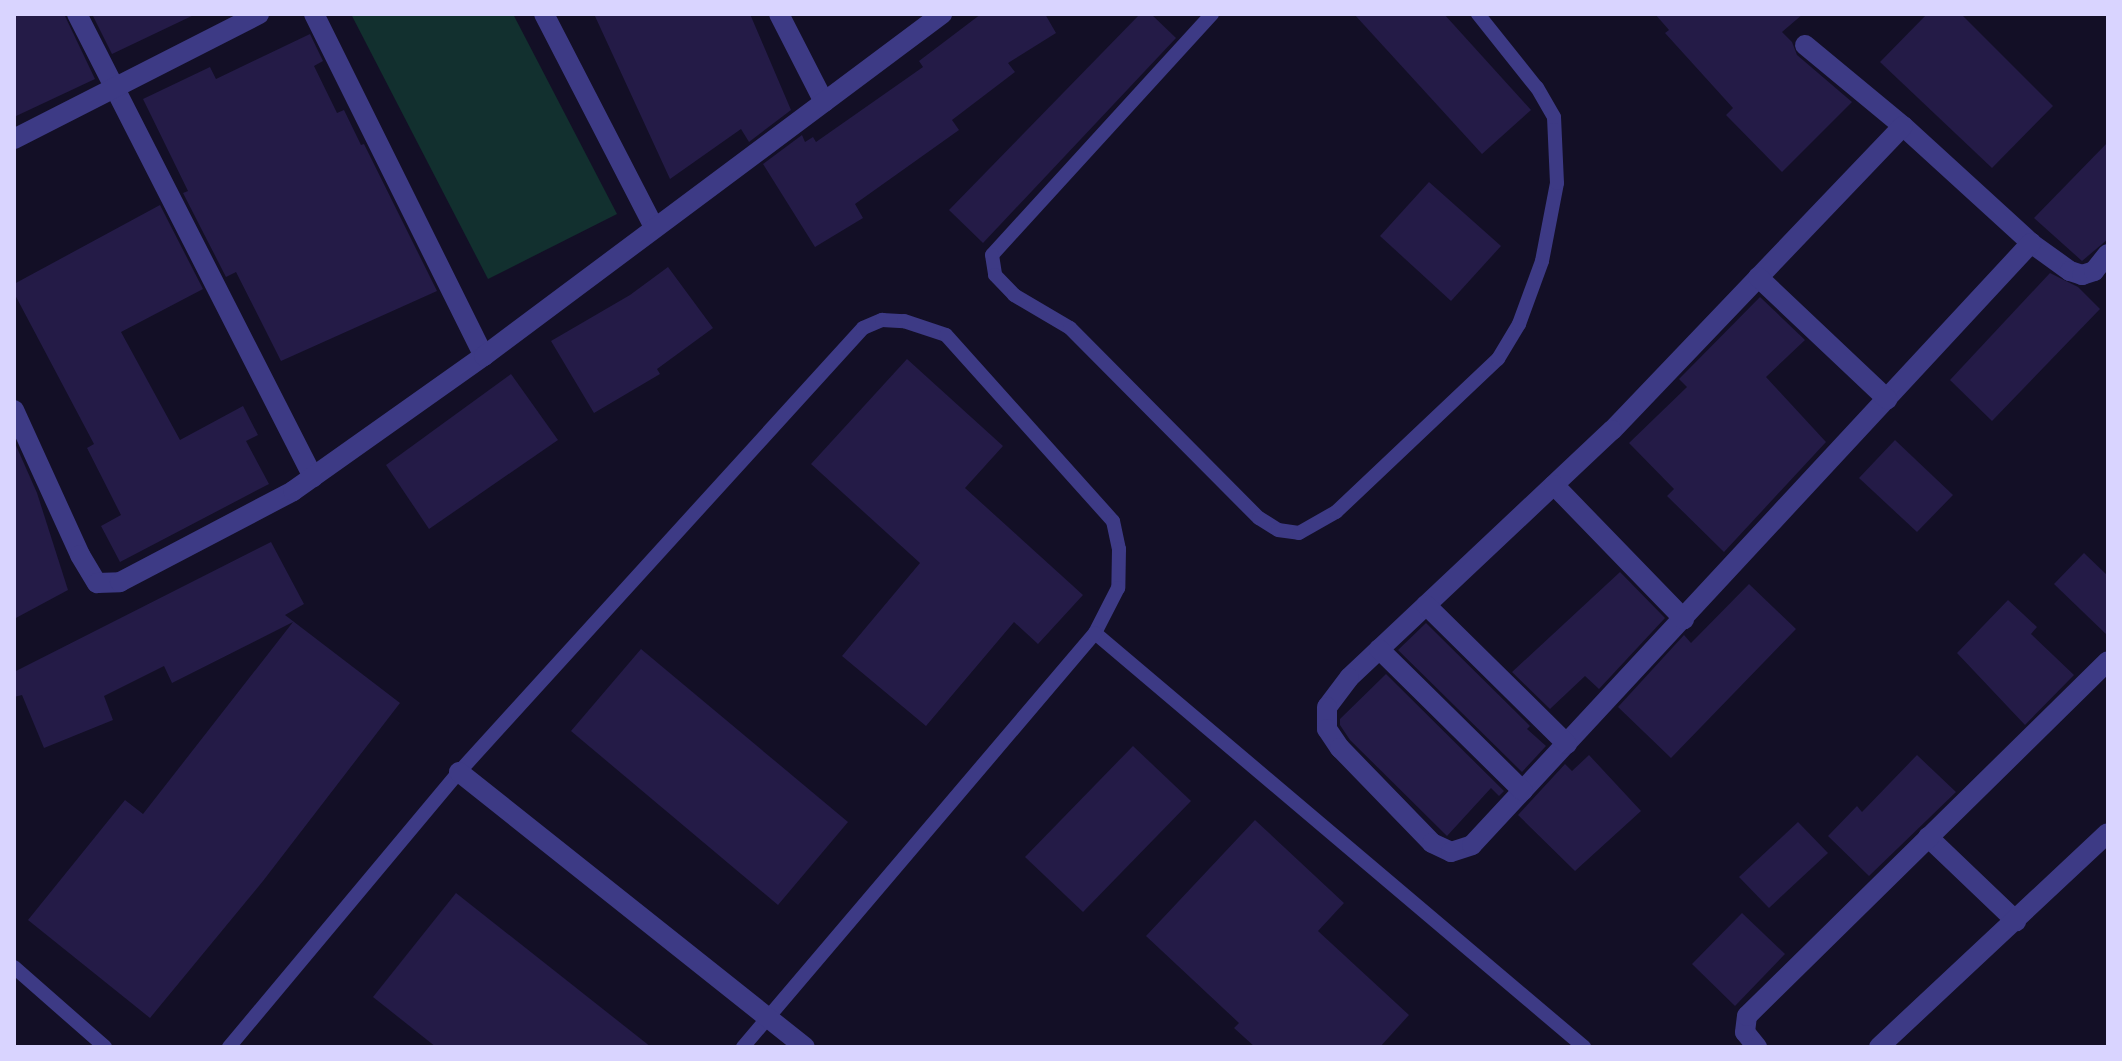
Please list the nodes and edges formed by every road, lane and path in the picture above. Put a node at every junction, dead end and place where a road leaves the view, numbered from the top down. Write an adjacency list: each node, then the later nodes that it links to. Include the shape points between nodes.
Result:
1 (77, 14): 10 (street)
2 (259, 14): 10 (street)
3 (314, 14): 18 (street)
4 (544, 14): 14 (street)
5 (779, 14): 11 (street)
6 (942, 14): 11 (street)
7 (1212, 14): 8 (lane, via 992,255 995,275 1014,295 1070,328 1259,518 1278,530 1299,533 1336,512 1498,359 1519,324 1542,261 1557,183 1554,117)
8 (1478, 14)
9 (1805, 45): 12 (street)
10 (115, 88): 13 (street); 21 (street)
11 (824, 102): 14 (street)
12 (1903, 126): 15 (street); 17 (street)
13 (14, 139)
14 (654, 227): 18 (street)
15 (2031, 243): 16 (street, via 2082,275 2094,271); 19 (street)
16 (2108, 254)
17 (1758, 277): 19 (street); 22 (street)
18 (484, 356): 21 (street)
19 (1887, 399): 24 (street)
20 (14, 410): 21 (street, via 97,583 120,582)
21 (313, 477)
22 (1554, 485): 23 (street); 24 (street)
23 (1426, 605): 26 (street); 28 (street)
24 (1684, 619): 28 (street)
25 (1095, 633): 29 (lane, via 1118,588 1113,521 946,335 904,321 882,320 863,328); 35 (lane); 40 (lane)
26 (1379, 649): 30 (street); 30 (street, via 1327,707 1327,729 1432,843 1451,852 1472,845)
27 (2108, 661): 32 (street)
28 (1567, 744): 30 (street)
29 (459, 772): 35 (street); 37 (lane)
30 (1523, 791)
31 (2108, 833): 33 (street)
32 (1928, 837): 33 (street); 41 (street, via 1747,1016 1745,1032)
33 (2016, 921): 42 (street)
34 (14, 967): 36 (lane)
35 (767, 1018): 38 (lane); 39 (street)
36 (105, 1047)
37 (229, 1047)
38 (743, 1047)
39 (805, 1047)
40 (1584, 1047)
41 (1757, 1047)
42 (1879, 1047)

